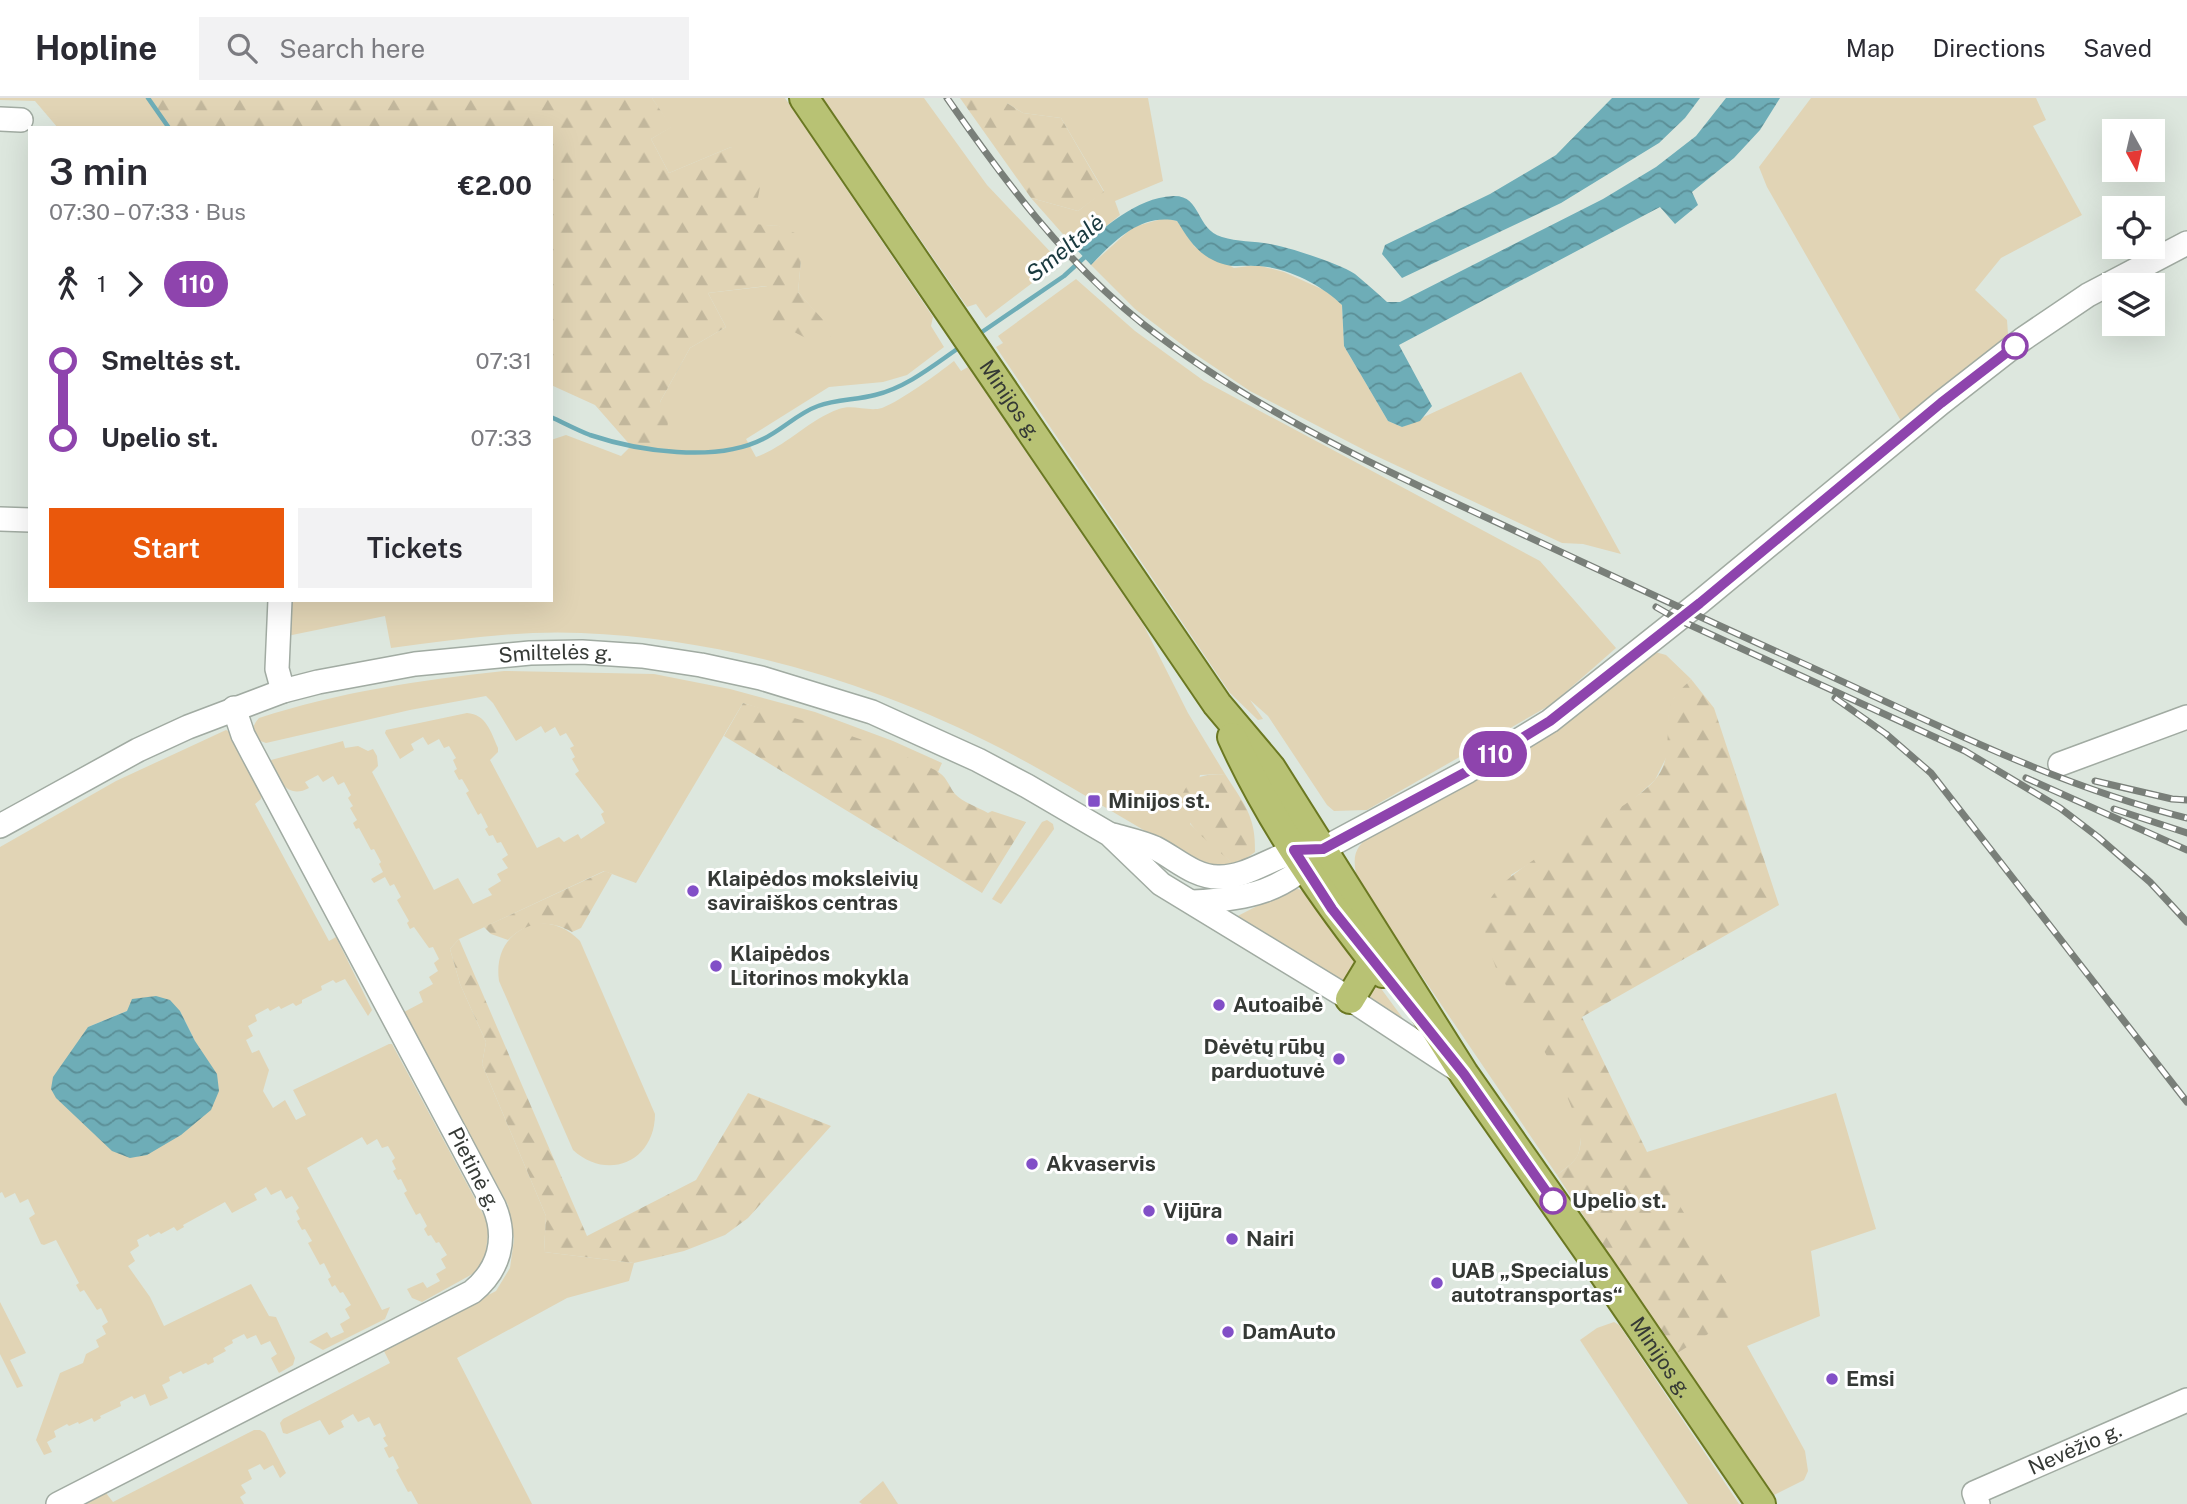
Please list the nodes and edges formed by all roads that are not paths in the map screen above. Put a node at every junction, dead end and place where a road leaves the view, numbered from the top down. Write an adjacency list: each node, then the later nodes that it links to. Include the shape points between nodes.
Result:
1 (804, 98): 12 (main road, Minijos g., via 1217,704 1253,783)
2 (2187, 243): 12 (street, via 2088,295 2023,339 1550,721 1468,771)
3 (0, 519): 4 (street)
4 (28, 520)
5 (280, 602): 6 (street, via 277,669)
6 (284, 691): 7 (street, Smiltelės g.); 11 (street, Smiltelės g., via 390,668 530,653 642,656 701,665 872,712 978,760)
7 (234, 708): 10 (street, Smiltelės g., via 138,750); 18 (street, Pietinė g., via 243,735 494,1206 501,1243 494,1269 472,1292)
8 (2187, 717): 9 (street)
9 (2060, 764)
10 (0, 826)
11 (1109, 834): 12 (street, via 1153,847 1205,876 1219,878); 13 (street, via 1161,884)
12 (1308, 856): 13 (street, via 1252,896); 14 (main road, Minijos g., via 1332,909); 16 (main road, Minijos g.)
13 (1193, 902): 15 (street)
14 (1373, 961): 15 (main road); 16 (main road, Minijos g.)
15 (1350, 999): 16 (street)
16 (1464, 1074): 19 (main road, Minijos g.)
17 (2187, 1400): 20 (street, Nevėžio g., via 1974,1493)
18 (58, 1504)
19 (1760, 1504)
20 (1978, 1504)

